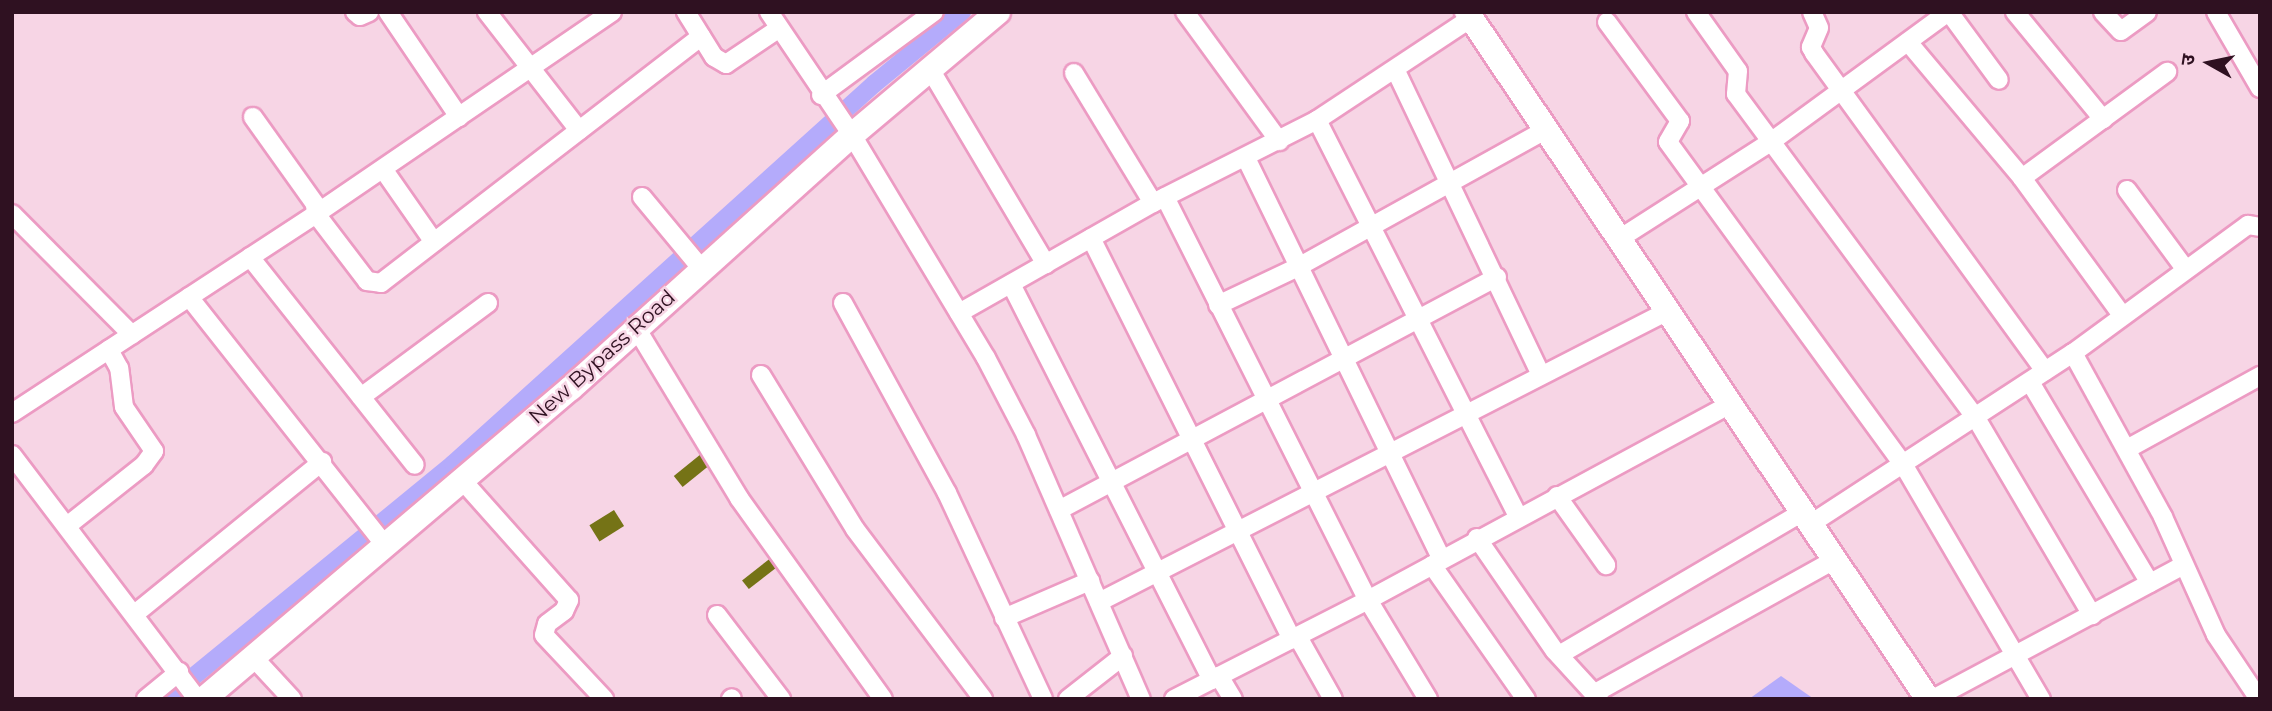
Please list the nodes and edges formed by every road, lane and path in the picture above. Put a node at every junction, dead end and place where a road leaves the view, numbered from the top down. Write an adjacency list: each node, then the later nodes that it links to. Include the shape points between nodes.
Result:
1 (355, 12): 2 (street, via 360,16)
2 (369, 12)
3 (388, 12): 33 (street)
4 (487, 12): 23 (street)
5 (612, 12): 23 (street)
6 (686, 12): 21 (street)
7 (769, 12): 20 (street)
8 (934, 12): 31 (street)
9 (998, 12): 24 (main road, New Bypass Road)
10 (1185, 12): 39 (street)
11 (1696, 12): 40 (street, via 1738,71 1736,94)
12 (1811, 12): 30 (street, via 1819,28 1811,47)
13 (1949, 12): 22 (street); 28 (street)
14 (2015, 12): 34 (street)
15 (2103, 12): 16 (street, via 2121,31)
16 (2147, 12)
17 (2216, 12): 29 (street)
18 (1469, 15): 25 (street); 38 (main road)
19 (1607, 22): 45 (street, via 1680,121 1668,142)
20 (778, 29): 21 (street, via 726,64 720,63); 31 (street)
21 (701, 37): 37 (street)
22 (1908, 42): 30 (street); 43 (street)
23 (529, 67): 33 (street); 37 (street)
24 (930, 69): 36 (main road, New Bypass Road); 58 (street)
25 (1396, 71): 35 (street); 44 (street)
26 (2167, 72): 34 (street)
27 (1074, 73): 48 (street)
28 (1999, 80)
29 (2260, 88)
30 (1842, 91): 40 (street); 76 (street)
31 (821, 95): 36 (street)
32 (253, 117): 50 (street, via 315,204)
33 (459, 117): 42 (street)
34 (2103, 119): 43 (street)
35 (1317, 120): 39 (street); 51 (street)
36 (842, 122): 57 (main road, New Bypass Road); 68 (street)
37 (579, 130): 55 (street)
38 (1545, 130): 44 (street); 54 (main road)
39 (1279, 141): 41 (street)
40 (1772, 141): 45 (street); 86 (street)
41 (1246, 158): 48 (street); 59 (street)
42 (383, 169): 50 (street); 55 (street)
43 (2022, 178): 69 (street)
44 (1450, 183): 51 (street); 61 (street)
45 (1701, 186): 54 (street); 92 (street)
46 (2127, 190): 60 (street)
47 (642, 197): 57 (street)
48 (1159, 200): 53 (street); 66 (street)
49 (12, 214): 72 (street)
50 (316, 214): 55 (street, via 371,284 381,283); 56 (street)
51 (1374, 226): 59 (street); 70 (street)
52 (2260, 228): 60 (street, via 2248,225)
53 (1091, 238): 58 (street); 87 (street)
54 (1619, 239): 67 (main road)
55 (434, 242)
56 (250, 257): 63 (street); 81 (street)
57 (693, 258): 71 (main road, New Bypass Road)
58 (1046, 264): 62 (street)
59 (1298, 267): 66 (street); 75 (street)
60 (2186, 270): 69 (street)
61 (1497, 277): 70 (street); 78 (street)
62 (1012, 284): 68 (street); 95 (street)
63 (189, 298): 72 (street); 91 (street)
64 (488, 303): 81 (street)
65 (843, 303): 117 (street, via 947,493)
66 (1218, 305): 82 (street)
67 (1668, 311): 78 (street); 83 (main road)
68 (959, 313): 98 (street, via 1026,435)
69 (2122, 315): 74 (street)
70 (1419, 317): 75 (street); 85 (street)
71 (635, 326): 94 (main road, New Bypass Road, via 571,388); 130 (street, via 738,498)
72 (132, 335): 73 (street)
73 (110, 350): 84 (street); 101 (street, via 119,368 124,407 154,451 144,465)
74 (2073, 353): 76 (street); 88 (street)
75 (1343, 357): 82 (street); 89 (street)
76 (2045, 372): 80 (street)
77 (761, 375): 131 (street, via 855,529)
78 (1541, 375): 85 (street)
79 (2260, 376): 88 (street)
80 (2030, 382): 86 (street); 111 (street)
81 (361, 397): 93 (street)
82 (1268, 400): 87 (street); 96 (street)
83 (1731, 404): 97 (street); 100 (main road)
84 (12, 413)
85 (1466, 413): 89 (street); 99 (street)
86 (1976, 418): 92 (street); 116 (street)
87 (1192, 439): 95 (street); 102 (street)
88 (2126, 449): 108 (street, via 2163,517)
89 (1392, 453): 96 (street); 106 (street)
90 (12, 455): 101 (street)
91 (322, 462): 103 (street); 114 (street)
92 (1903, 464): 100 (street); 122 (street)
93 (415, 465)
94 (461, 480): 103 (main road, New Bypass Road); 128 (street, via 569,600 564,611 547,624 544,635)
95 (1114, 481): 98 (street); 109 (street)
96 (1315, 493): 102 (street); 112 (street)
97 (1557, 496): 99 (street); 107 (street)
98 (1059, 510): 110 (street)
99 (1518, 517): 104 (street)
100 (1808, 517): 105 (main road); 119 (street)
101 (67, 526): 114 (street)
102 (1239, 533): 109 (street); 118 (street)
103 (376, 534): 121 (main road, New Bypass Road)
104 (1477, 538): 106 (street); 119 (street)
105 (1836, 559): 125 (street); 140 (main road)
106 (1437, 562): 112 (street); 139 (street)
107 (1606, 565)
108 (2182, 566): 111 (street); 142 (street, via 2216,635)
109 (1159, 572): 113 (street); 123 (street)
110 (1090, 581): 113 (street); 117 (street)
111 (2150, 583): 116 (street)
112 (1368, 600): 118 (street); 138 (street)
113 (1099, 603): 120 (street)
114 (136, 613): 124 (street)
115 (717, 615): 129 (street)
116 (2092, 615): 122 (street)
117 (1004, 618): 132 (street)
118 (1295, 639): 123 (street); 137 (street)
119 (1559, 655): 125 (street)
120 (1123, 656): 133 (street); 134 (street)
121 (253, 657): 124 (main road, New Bypass Road); 127 (street)
122 (2017, 657): 140 (street); 141 (street)
123 (1216, 678): 135 (street); 136 (street)
124 (191, 687): 126 (street)
125 (1597, 696)
126 (146, 699)
127 (292, 699)
128 (604, 699)
129 (781, 699)
130 (883, 699)
131 (983, 699)
132 (1043, 699)
133 (1068, 699)
134 (1141, 699)
135 (1174, 699)
136 (1233, 699)
137 (1334, 699)
138 (1428, 699)
139 (1526, 699)
140 (1931, 699)
141 (2041, 699)
142 (2259, 699)

